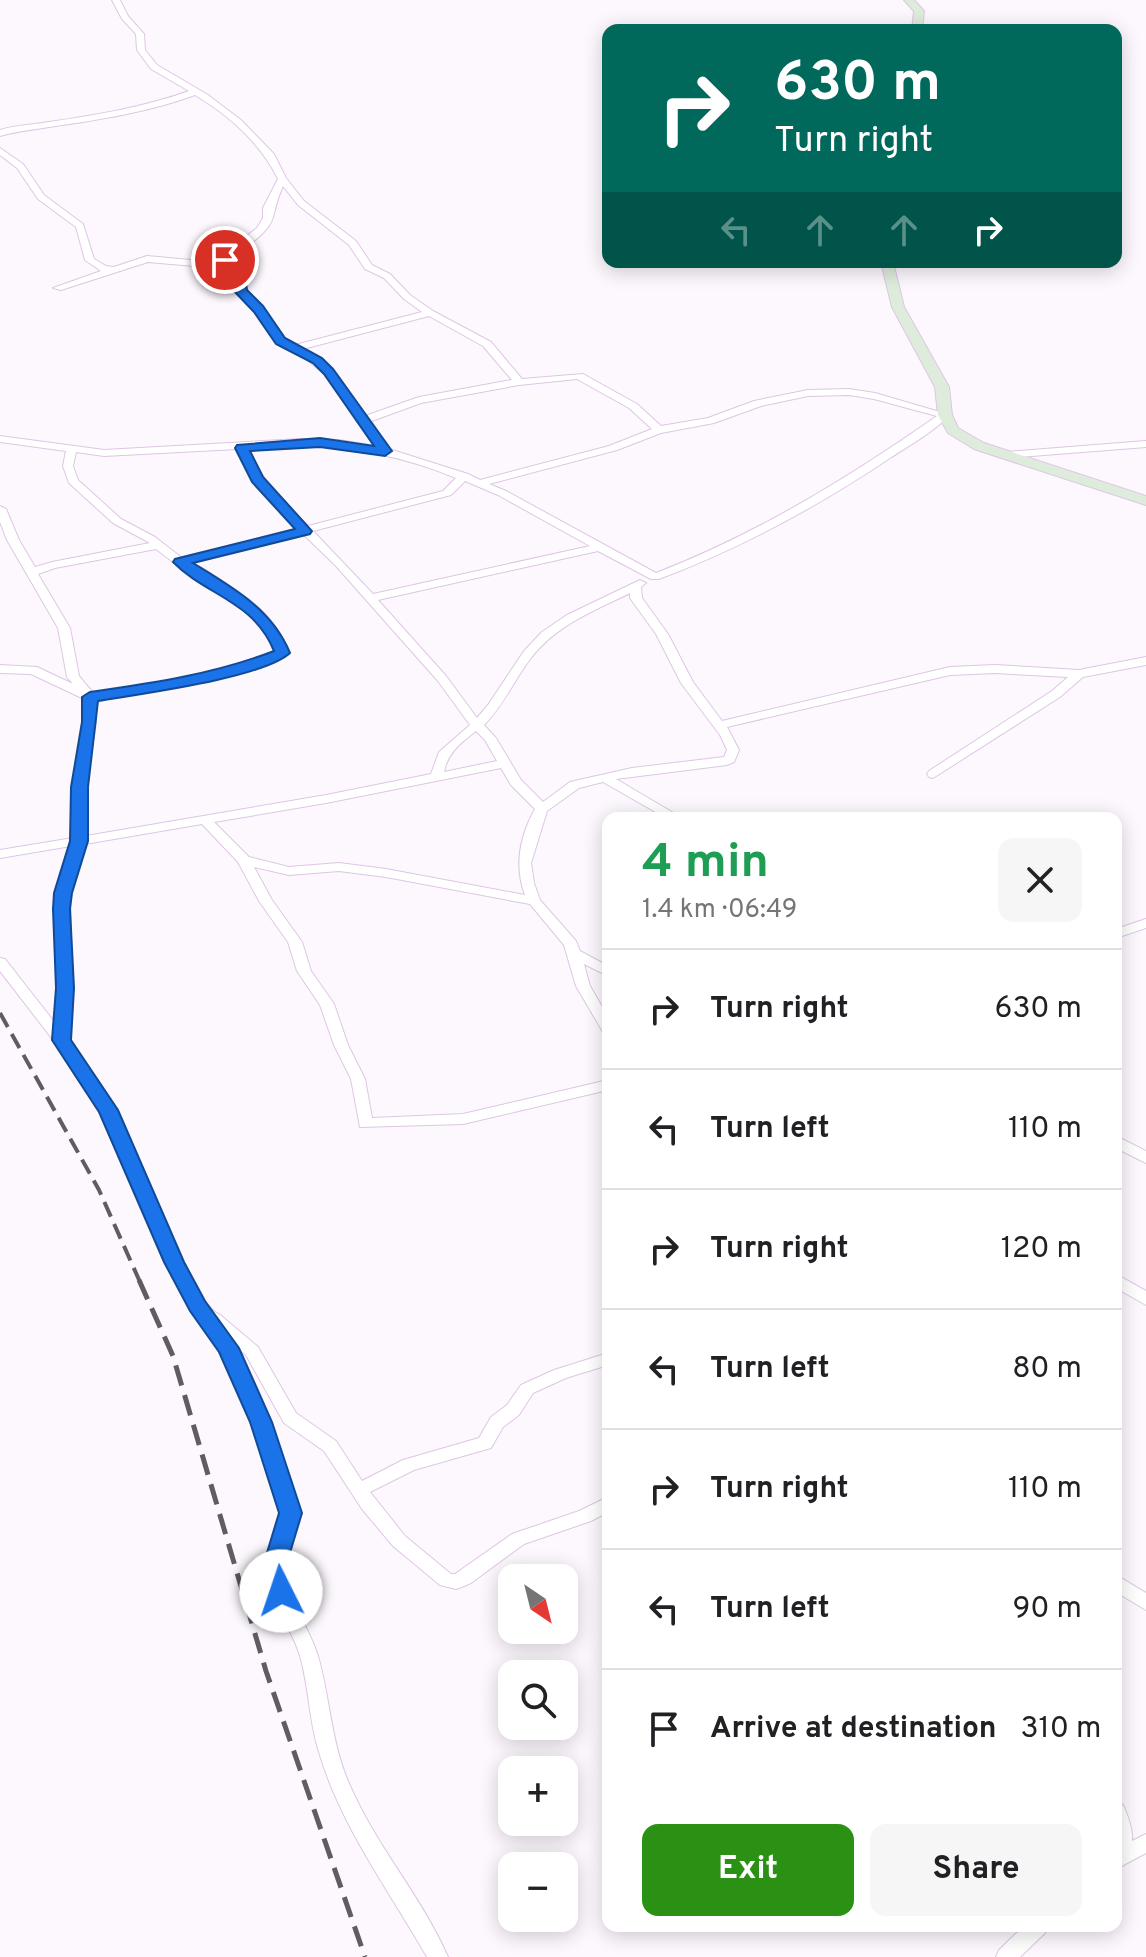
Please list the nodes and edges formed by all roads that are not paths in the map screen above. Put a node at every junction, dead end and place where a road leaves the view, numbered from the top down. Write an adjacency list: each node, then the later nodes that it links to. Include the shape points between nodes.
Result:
1 (116, 0): 4 (street, via 140,34 141,50 150,63)
2 (909, 0): 3 (street, via 919,11)
3 (918, 24)
4 (195, 92): 5 (street, via 162,104); 7 (street, via 221,108 265,149)
5 (0, 133)
6 (0, 151): 10 (street, via 22,169 41,197 80,226 90,260)
7 (282, 179): 8 (street, via 260,230 224,255); 12 (street, via 307,209 353,243 368,267 387,276)
8 (230, 266): 10 (street, via 153,258); 13 (street, via 240,273 240,291)
9 (888, 268): 15 (street, via 898,307 942,387)
10 (113, 269): 11 (street)
11 (58, 288)
12 (430, 313): 13 (street); 14 (street, via 487,344)
13 (292, 349): 16 (street, via 317,361)
14 (519, 382): 16 (street, via 419,400); 17 (street, via 579,376 623,399)
15 (945, 415): 17 (street, via 875,396 829,392 758,403 710,421); 23 (street, via 963,437); 33 (street, via 817,499)
16 (365, 420): 22 (street)
17 (659, 430): 25 (street, via 613,448)
18 (0, 439): 21 (street)
19 (1146, 444): 23 (street)
20 (242, 448): 21 (street); 22 (street, via 320,442); 28 (street, via 257,479)
21 (71, 451): 29 (street, via 73,481 117,521)
22 (385, 451): 24 (street)
23 (1006, 455): 26 (street)
24 (464, 476): 25 (street); 28 (street, via 447,493)
25 (480, 483): 30 (street)
26 (1146, 501)
27 (0, 509): 32 (street)
28 (305, 531): 31 (street); 35 (street)
29 (159, 545): 31 (street); 32 (street)
30 (599, 547): 33 (street); 35 (street)
31 (180, 562): 39 (street, via 245,602 275,635 282,653 178,683)
32 (32, 572): 39 (street, via 64,628 73,677)
33 (655, 577): 34 (street)
34 (635, 586): 40 (street, via 543,636); 41 (street, via 636,598 687,683)
35 (371, 598): 40 (street)
36 (1146, 661): 38 (street)
37 (0, 669): 39 (street, via 33,670)
38 (1079, 674): 41 (street, via 950,671); 44 (street)
39 (90, 697): 49 (street)
40 (476, 724): 42 (street); 43 (street, via 451,743)
41 (719, 725): 45 (street, via 733,750 730,759)
42 (506, 763): 43 (street); 46 (street)
43 (437, 774): 48 (street)
44 (933, 774)
45 (604, 778): 46 (street, via 568,789); 47 (street)
46 (542, 809): 52 (street, via 524,863)
47 (665, 812)
48 (205, 820): 49 (street); 51 (street)
49 (79, 841): 50 (street); 59 (street, via 63,893)
50 (0, 854)
51 (244, 860): 52 (street, via 289,871 339,867 386,873); 60 (street, via 327,1004 358,1079 365,1123 463,1119)
52 (534, 901): 55 (street)
53 (1146, 923): 54 (street)
54 (1122, 932)
55 (576, 954): 57 (street); 58 (street, via 583,986)
56 (0, 962): 59 (street)
57 (602, 969)
58 (602, 1019)
59 (61, 1040): 65 (street, via 108,1110 174,1262)
60 (602, 1086)
61 (1122, 1144): 62 (street)
62 (1146, 1158)
63 (1122, 1284): 64 (street)
64 (1146, 1299)
65 (202, 1312): 67 (street, via 246,1344 290,1418 330,1446); 74 (street, via 241,1372 289,1504 278,1573 310,1658 328,1752 364,1836)
66 (602, 1361): 67 (street, via 527,1389 485,1443 409,1465)
67 (359, 1490): 68 (street, via 399,1541 451,1582 518,1539)
68 (602, 1507)
69 (1122, 1586): 70 (street)
70 (1146, 1603)
71 (1146, 1843): 72 (street)
72 (1122, 1857)
73 (1032, 1932): 75 (street)
74 (438, 1957)
75 (1006, 1957)

